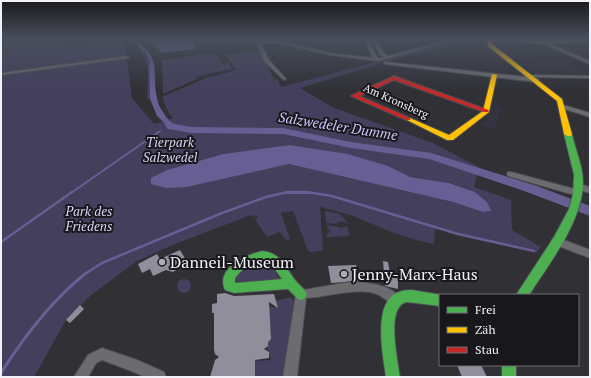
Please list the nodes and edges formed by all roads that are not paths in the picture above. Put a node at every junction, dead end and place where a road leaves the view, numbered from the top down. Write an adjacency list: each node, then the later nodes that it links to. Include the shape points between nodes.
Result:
1 (128, 57): 11 (street)
2 (265, 57): 15 (street)
3 (351, 57): 8 (street)
4 (374, 57): 8 (street)
5 (386, 57): 8 (street)
6 (506, 57): 14 (street)
7 (575, 57): 9 (street)
8 (378, 60)
9 (590, 63)
10 (386, 64): 12 (street)
11 (1, 74)
12 (494, 75): 14 (street); 17 (street)
13 (590, 77): 14 (street)
14 (534, 78): 16 (street, via 557,96)
15 (284, 80)
16 (563, 107): 18 (street); 21 (street)
17 (486, 111): 17 (street, Am Kronsberg, via 450,138 354,96 394,78)
18 (590, 115)
19 (511, 174): 21 (street)
20 (590, 190): 21 (street)
21 (576, 197): 22 (street)
22 (556, 241): 23 (street); 26 (street)
23 (590, 254)
24 (291, 284): 24 (street, via 273,258 266,255 235,269 228,280 229,286 234,288); 25 (street)
25 (301, 294): 27 (street, via 354,287 383,291); 32 (street)
26 (523, 294)
27 (395, 300): 28 (street, via 409,297); 33 (street, via 389,321)
28 (439, 300)
29 (509, 366): 34 (street)
30 (81, 377): 31 (street, via 92,359 102,354 137,366)
31 (158, 377)
32 (290, 377)
33 (393, 377)
34 (509, 377)

